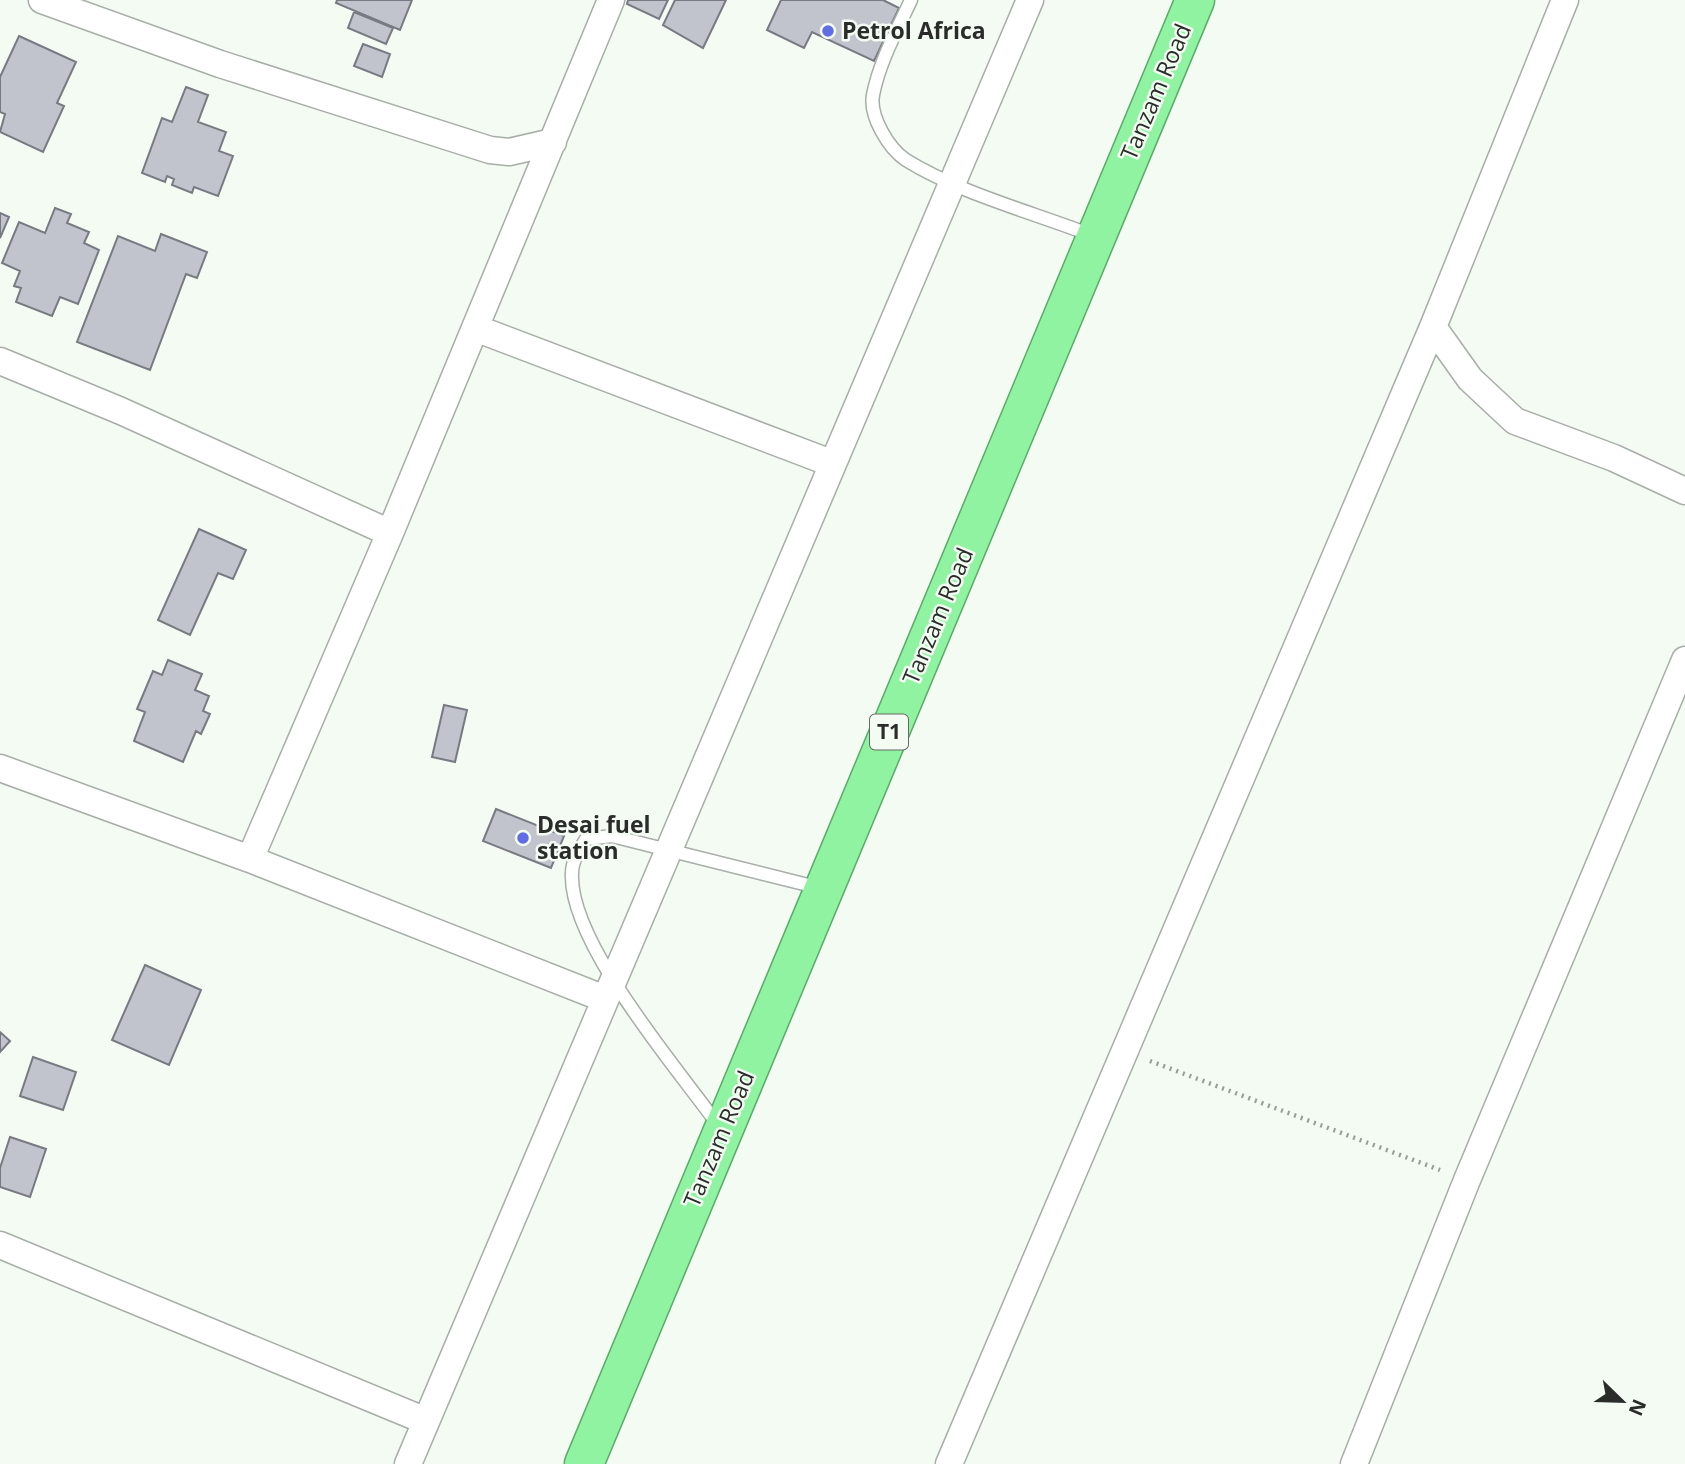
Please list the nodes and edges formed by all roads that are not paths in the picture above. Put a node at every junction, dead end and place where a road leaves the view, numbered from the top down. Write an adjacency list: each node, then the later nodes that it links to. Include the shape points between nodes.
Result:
1 (42, 0): 7 (street, via 220,64 490,150 509,152)
2 (611, 0): 7 (street)
3 (911, 0): 8 (lane, via 872,97 875,116 892,147 905,159)
4 (1030, 0): 8 (street)
5 (1195, 0): 9 (highway, Tanzam Road / T1)
6 (1565, 0): 10 (street)
7 (554, 142): 11 (street)
8 (954, 183): 9 (lane); 13 (street)
9 (1096, 237): 20 (highway, Tanzam Road / T1)
10 (1433, 327): 14 (street, via 1470,379 1515,421); 27 (street)
11 (475, 328): 13 (street); 15 (street)
12 (0, 361): 15 (street)
13 (831, 463): 18 (street)
14 (1685, 491)
15 (390, 533): 19 (street)
16 (1685, 660): 28 (street, via 1467,1180)
17 (0, 768): 19 (street)
18 (668, 849): 20 (lane); 21 (street); 21 (lane, via 596,836 586,839 577,853 571,872 580,917)
19 (250, 859): 21 (street)
20 (824, 889): 22 (highway, Tanzam Road / T1)
21 (609, 989): 22 (lane); 24 (street)
22 (723, 1131): 26 (highway, Tanzam Road / T1)
23 (0, 1245): 24 (street)
24 (426, 1421): 25 (street)
25 (408, 1464)
26 (584, 1464)
27 (949, 1464)
28 (1354, 1464)

